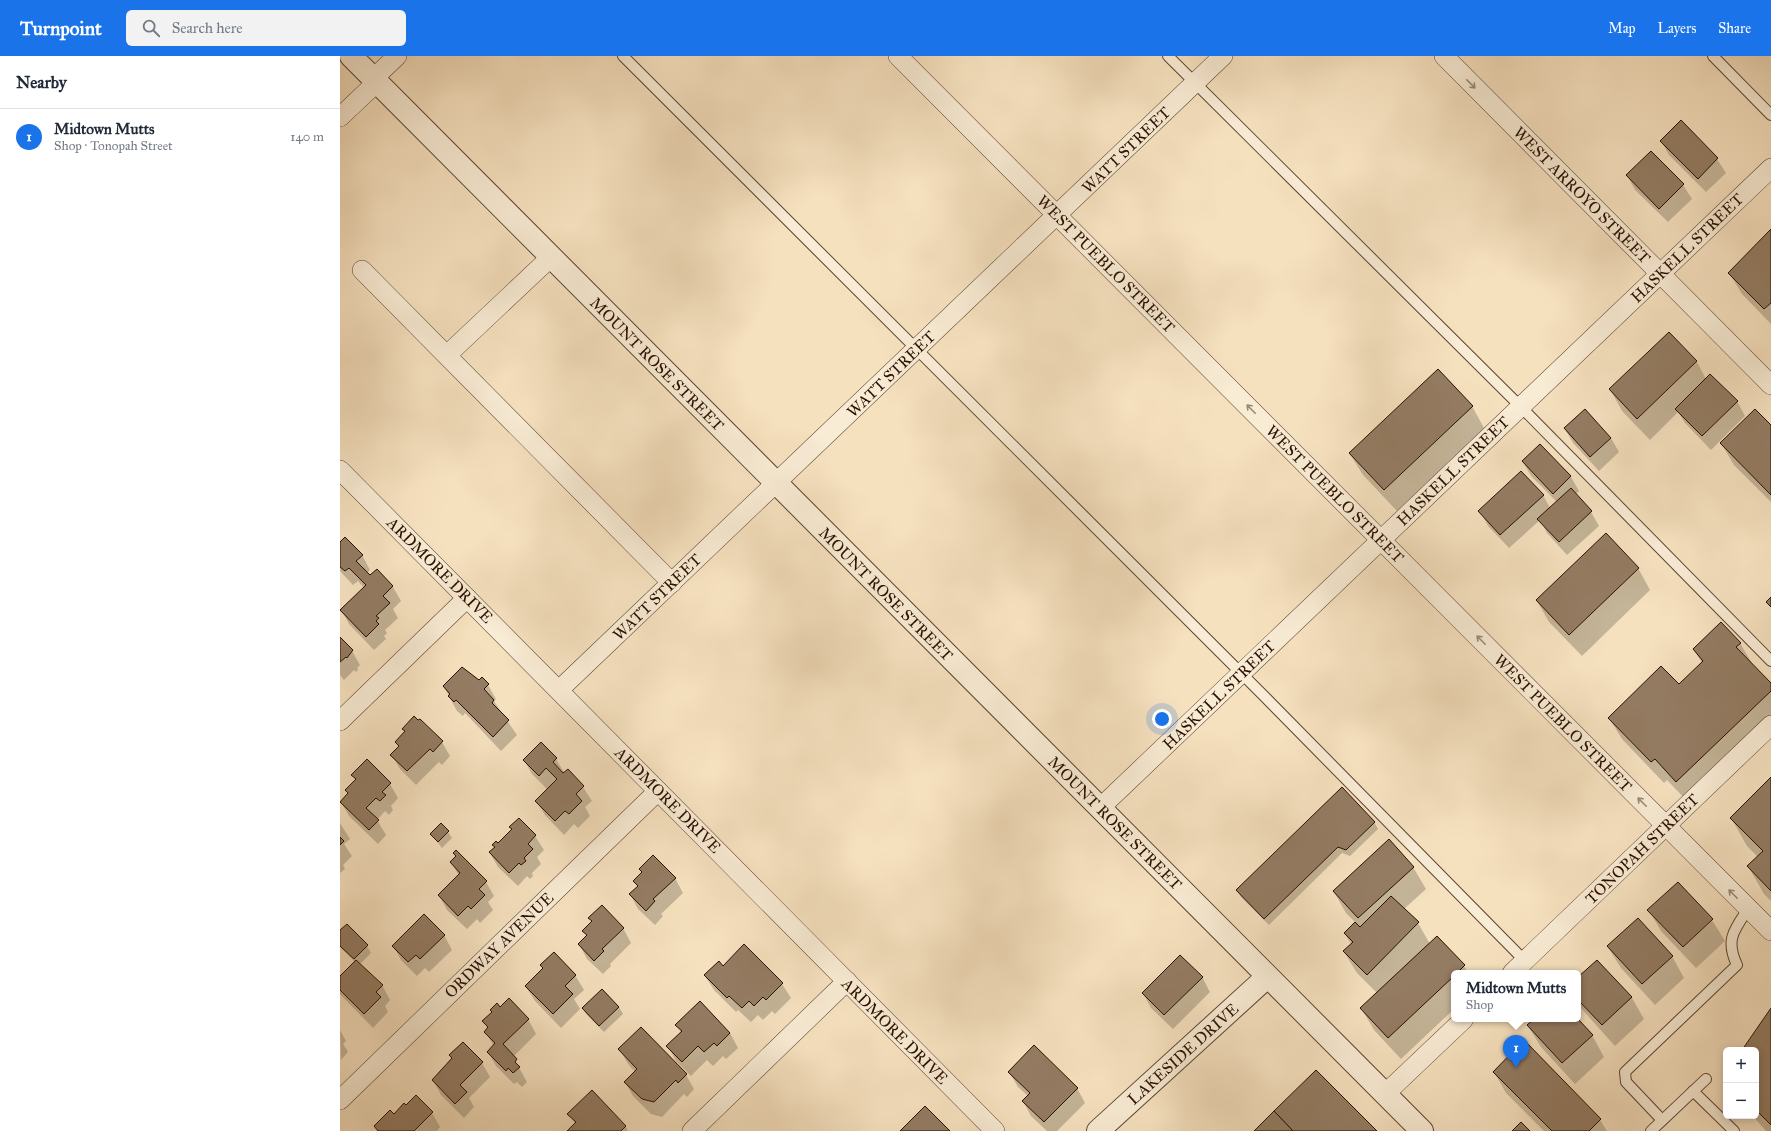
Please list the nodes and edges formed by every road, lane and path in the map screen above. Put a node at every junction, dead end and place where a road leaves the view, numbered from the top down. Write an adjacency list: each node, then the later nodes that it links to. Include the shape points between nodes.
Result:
1 (351, 56): 9 (street, MOUNT ROSE STREET)
2 (397, 56): 9 (street)
3 (623, 56): 18 (lane)
4 (898, 56): 14 (street, WEST PUEBLO STREET)
5 (1168, 56): 10 (lane)
6 (1223, 56): 10 (street, WATT STREET)
7 (1444, 56): 17 (street, WEST ARROYO STREET, one-way to 17)
8 (1713, 56): 11 (lane)
9 (375, 81): 12 (street); 15 (street, MOUNT ROSE STREET)
10 (1194, 84): 14 (street, WATT STREET); 21 (lane)
11 (1771, 115)
12 (340, 117)
13 (1771, 168): 17 (street, HASKELL STREET)
14 (1057, 215): 18 (street, WATT STREET); 24 (street, WEST PUEBLO STREET, one-way to 14)
15 (551, 257): 19 (street); 23 (street, MOUNT ROSE STREET)
16 (362, 270): 19 (street)
17 (1660, 274): 20 (street, WEST ARROYO STREET); 21 (street, HASKELL STREET)
18 (916, 350): 23 (street, WATT STREET); 28 (lane)
19 (447, 356): 25 (street)
20 (1771, 385)
21 (1521, 407): 24 (street, HASKELL STREET); 27 (lane)
22 (340, 470): 26 (street, ARDMORE DRIVE)
23 (776, 484): 25 (street, WATT STREET); 33 (street, MOUNT ROSE STREET)
24 (1381, 540): 28 (street, HASKELL STREET); 34 (street, WEST PUEBLO STREET, one-way to 24)
25 (672, 583): 29 (street, WATT STREET)
26 (467, 598): 29 (street, ARDMORE DRIVE); 30 (street)
27 (1771, 660)
28 (1241, 674): 33 (street, HASKELL STREET); 37 (lane)
29 (559, 690): 32 (street, ARDMORE DRIVE)
30 (340, 721)
31 (1771, 725): 34 (street, TONOPAH STREET)
32 (658, 791): 39 (street, ARDMORE DRIVE); 44 (street, ORDWAY AVENUE)
33 (1100, 808): 38 (street, MOUNT ROSE STREET)
34 (1666, 826): 35 (street, WEST PUEBLO STREET, one-way to 34); 37 (street, TONOPAH STREET)
35 (1748, 909): 36 (street, WEST PUEBLO STREET); 45 (lane, via 1733,932 1731,952 1736,965 1625,1072 1626,1082)
36 (1771, 931)
37 (1518, 967)
38 (1267, 976): 43 (street, MOUNT ROSE STREET); 48 (street, LAKESIDE DRIVE)
39 (847, 982): 46 (street); 47 (street, ARDMORE DRIVE)
40 (1461, 1022): 43 (street)
41 (1706, 1079): 42 (lane)
42 (1693, 1091): 45 (lane); 51 (lane)
43 (1385, 1094): 49 (street, MOUNT ROSE STREET)
44 (340, 1100)
45 (1662, 1120): 50 (lane)
46 (692, 1131)
47 (995, 1131)
48 (1098, 1131)
49 (1422, 1131)
50 (1651, 1131)
51 (1734, 1131)

